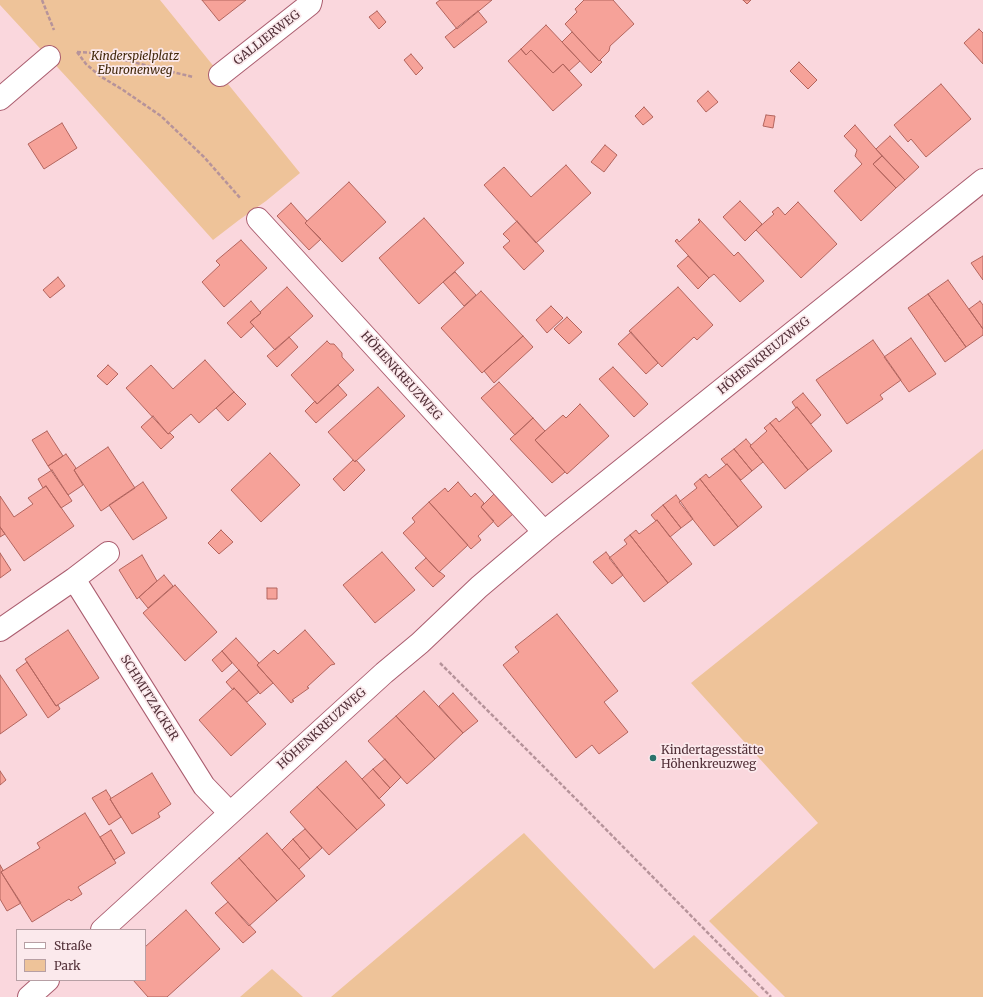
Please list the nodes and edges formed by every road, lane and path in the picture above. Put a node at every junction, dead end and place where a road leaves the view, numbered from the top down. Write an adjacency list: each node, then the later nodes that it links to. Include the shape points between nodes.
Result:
1 (42, 0): 3 (path)
2 (311, 0): 7 (street, GALLIERWEG, via 310,4)
3 (54, 31)
4 (70, 52): 5 (path)
5 (77, 52): 7 (path, via 96,53 204,80); 10 (path, via 100,76 161,116 204,158)
6 (49, 57): 8 (street)
7 (220, 75)
8 (0, 99)
9 (983, 180): 11 (street, HÖHENKREUZWEG)
10 (258, 219): 11 (street, HÖHENKREUZWEG)
11 (544, 532): 15 (street, HÖHENKREUZWEG, via 479,587)
12 (108, 553): 13 (street)
13 (74, 578): 14 (street); 16 (street, SCHMITZACKER, via 204,786)
14 (0, 630)
15 (420, 643): 16 (street, HÖHENKREUZWEG); 20 (path)
16 (230, 813): 17 (street, HÖHENKREUZWEG)
17 (103, 929)
18 (47, 981): 19 (street)
19 (29, 997)
20 (771, 997)

